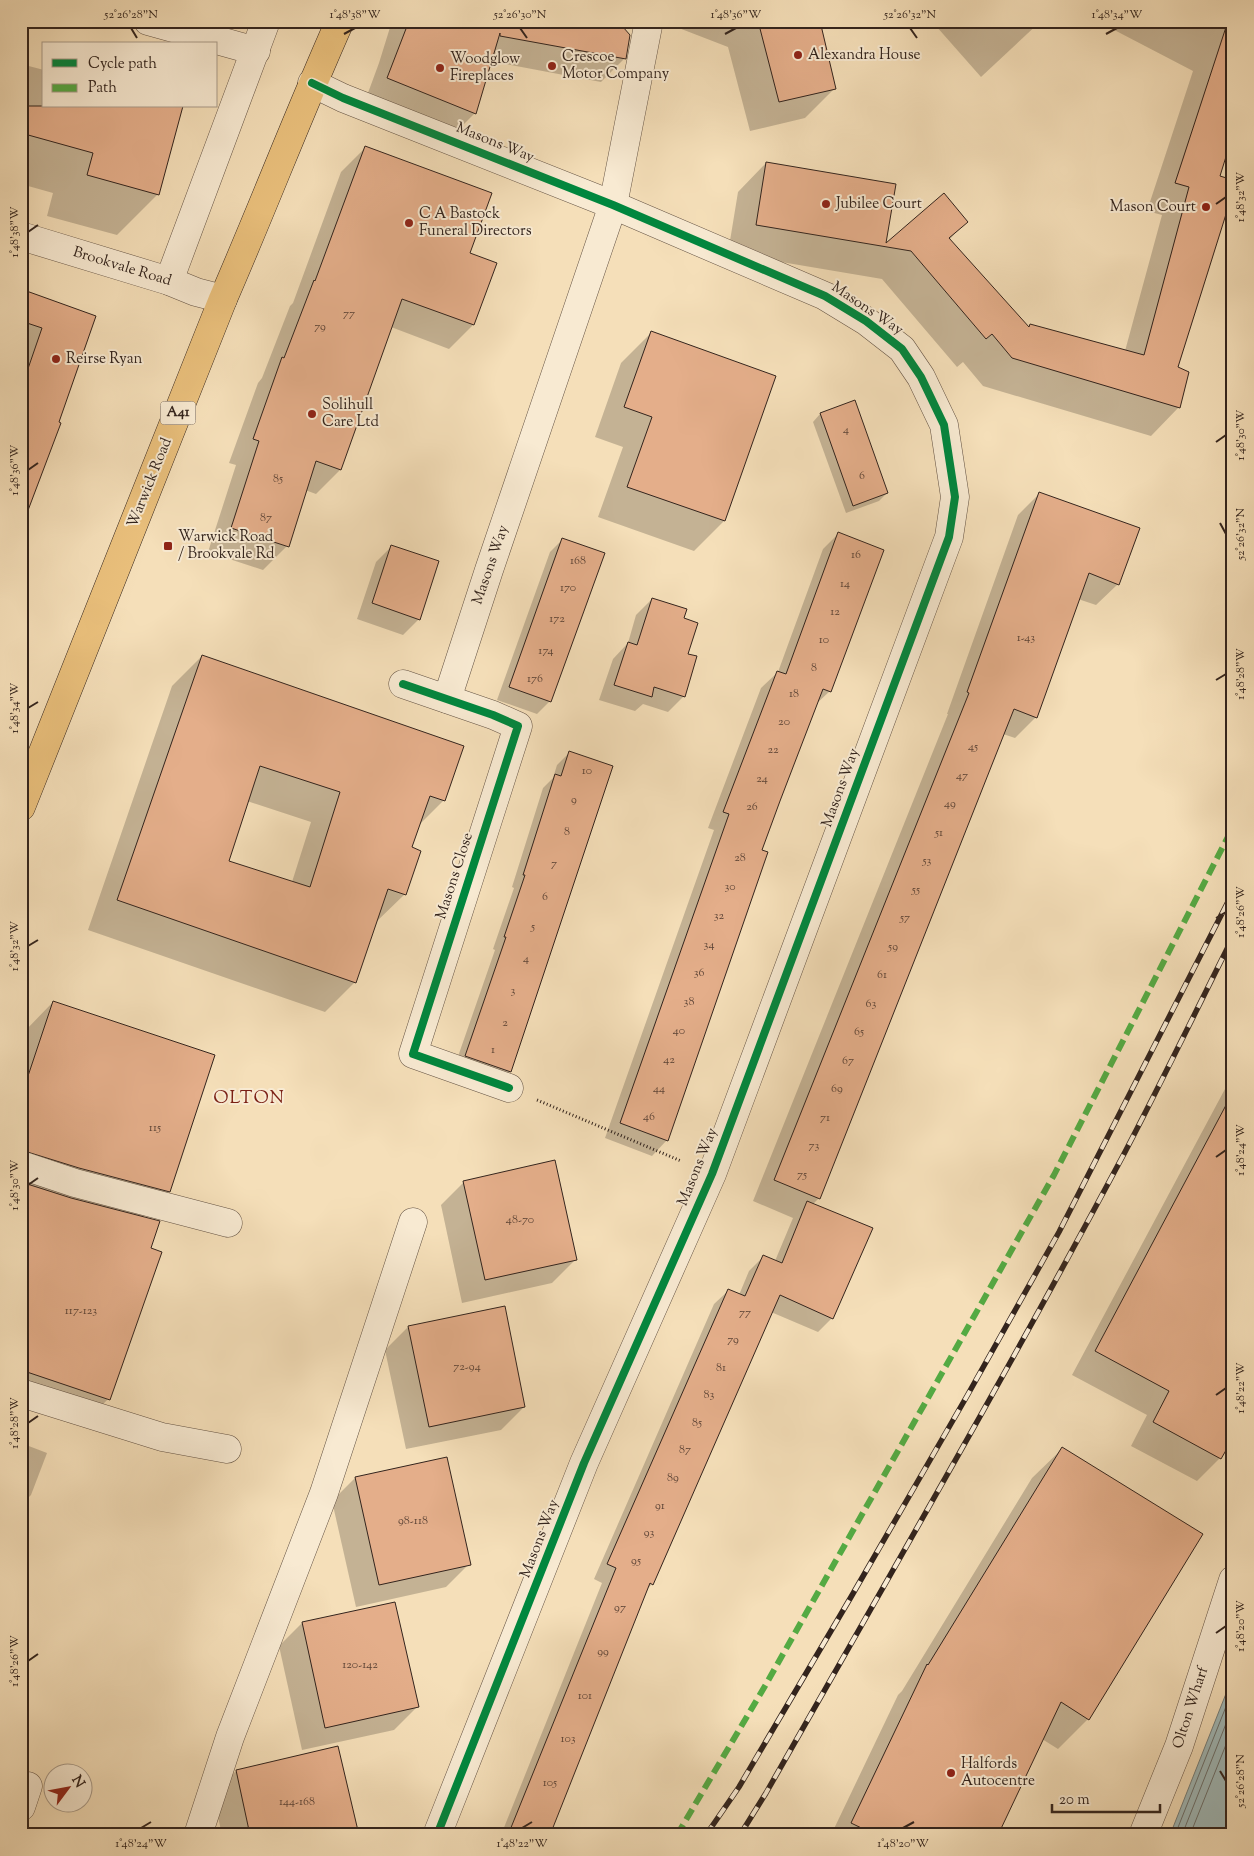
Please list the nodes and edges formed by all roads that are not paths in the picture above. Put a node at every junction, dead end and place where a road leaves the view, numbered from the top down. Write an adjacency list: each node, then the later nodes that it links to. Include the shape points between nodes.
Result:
1 (148, 21): 5 (street)
2 (266, 21): 5 (street)
3 (340, 21): 6 (highway, Warwick Road / A41)
4 (649, 21): 7 (street)
5 (256, 51): 9 (street)
6 (312, 84): 7 (street, Masons Way); 10 (highway, Warwick Road / A41)
7 (614, 206): 12 (street, Masons Way); 22 (street, Masons Way, via 825,296 866,321 902,349 921,377 944,425 955,497 950,537 712,1174 584,1463)
8 (21, 236): 9 (street, Brookvale Road)
9 (169, 281): 10 (street, Brookvale Road)
10 (223, 299): 13 (highway, Warwick Road / A41)
11 (403, 684): 12 (street, Masons Close)
12 (447, 699): 14 (street, Masons Close, via 518,726 413,1054)
13 (21, 807)
14 (509, 1088)
15 (21, 1165): 17 (street, via 74,1183)
16 (413, 1222): 21 (street, via 324,1494 230,1737)
17 (228, 1223)
18 (21, 1393): 19 (street, via 162,1437)
19 (227, 1449)
20 (1233, 1580): 23 (street, Olton Wharf, via 1180,1746)
21 (198, 1835)
22 (438, 1835)
23 (1143, 1835)

